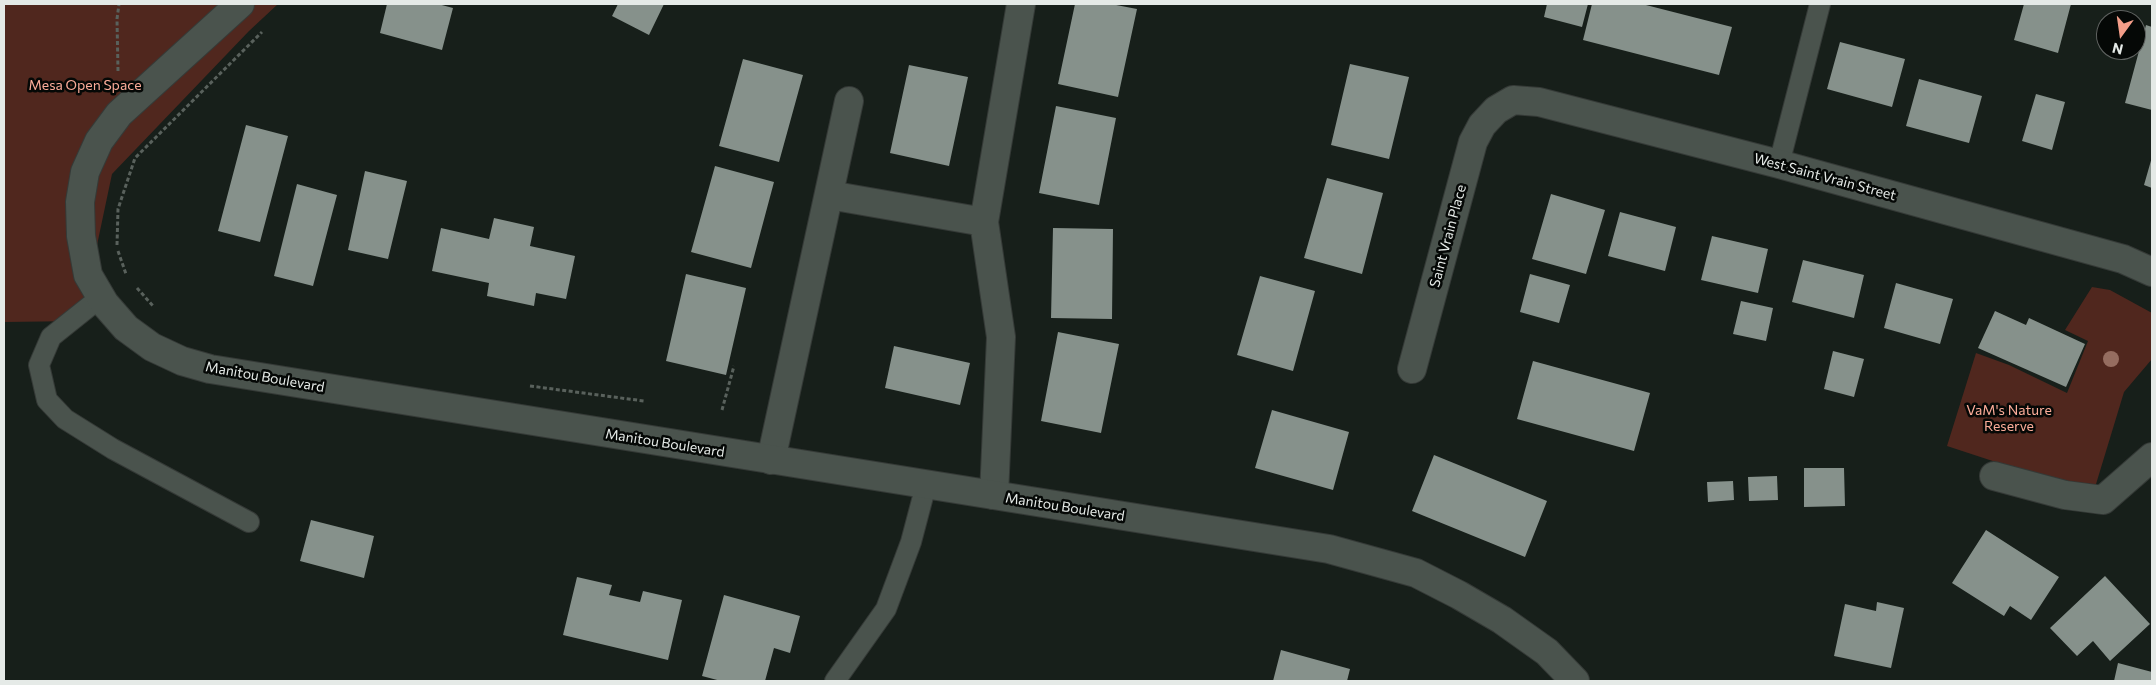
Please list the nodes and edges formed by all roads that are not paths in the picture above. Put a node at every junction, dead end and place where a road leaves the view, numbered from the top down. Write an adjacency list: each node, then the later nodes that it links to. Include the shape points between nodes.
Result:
1 (240, 4): 10 (street, Manitou Boulevard, via 119,114 99,141 85,172 80,202 81,236 88,275)
2 (1021, 4): 8 (street)
3 (1820, 4): 6 (lane)
4 (849, 101): 7 (street)
5 (1496, 110): 6 (street, West Saint Vrain Street, via 1513,100 1539,102); 11 (street, Saint Vrain Place, via 1482,125 1473,142)
6 (1779, 164): 9 (street, West Saint Vrain Street, via 2124,259)
7 (829, 195): 8 (street); 13 (street)
8 (984, 222): 16 (street, via 1001,337)
9 (2152, 272)
10 (101, 298): 13 (street, Manitou Boulevard, via 126,328 152,347 210,369); 17 (lane, via 51,337 39,366 48,400 65,419 105,444)
11 (1412, 369)
12 (2152, 457): 14 (street, via 2103,500 2065,496)
13 (771, 460): 15 (street, Manitou Boulevard)
14 (1994, 476)
15 (926, 485): 16 (street, Manitou Boulevard); 18 (lane, via 912,542 886,609)
16 (994, 495): 19 (street, Manitou Boulevard, via 1329,549 1416,573 1502,620 1547,652)
17 (249, 522)
18 (835, 681)
19 (1575, 681)

